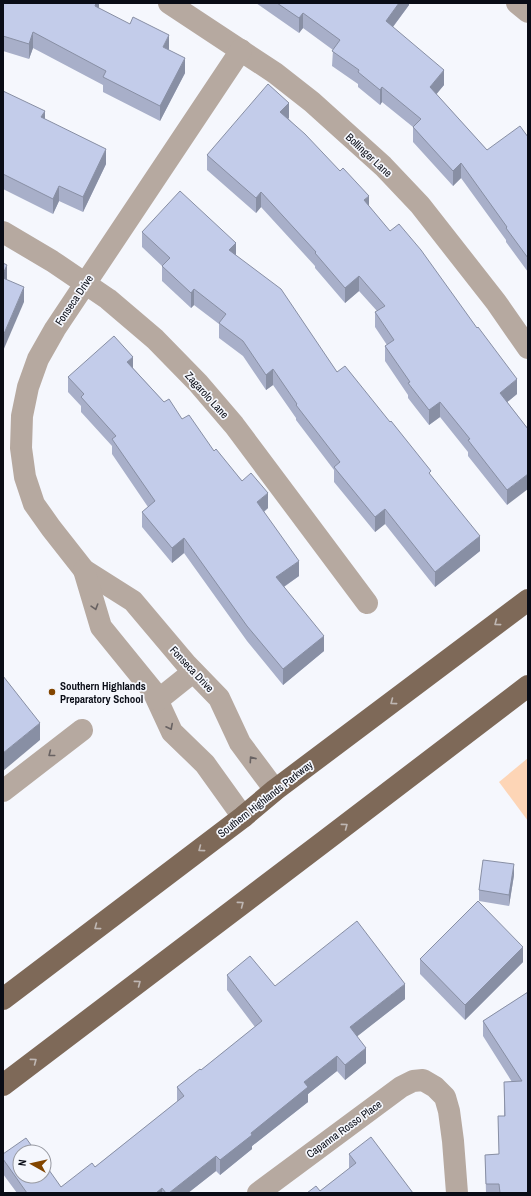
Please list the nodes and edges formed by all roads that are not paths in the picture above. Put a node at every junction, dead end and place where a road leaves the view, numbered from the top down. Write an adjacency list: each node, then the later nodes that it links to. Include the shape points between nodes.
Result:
1 (169, 3): 4 (street, Bollinger Lane)
2 (517, 3): 3 (street)
3 (528, 12)
4 (241, 50): 6 (street, Fonseca Drive); 7 (street, Bollinger Lane, via 312,102 420,205 496,302)
5 (3, 232): 6 (street, Zagarolo Lane)
6 (85, 284): 8 (street, Fonseca Drive, via 38,359 28,387 22,416 21,448 25,477 34,504); 10 (street, Zagarolo Lane, via 108,299 155,339 198,383 234,425)
7 (528, 348)
8 (84, 570): 11 (street, Fonseca Drive, via 133,601); 13 (street, Fonseca Drive, one-way to 13, via 102,627)
9 (528, 600): 15 (main road, Southern Highlands Parkway, one-way to 15)
10 (367, 603)
11 (193, 672): 13 (street); 15 (street, Fonseca Drive, one-way to 11, via 240,743 219,698)
12 (528, 686): 19 (main road, one-way to 12)
13 (158, 700): 17 (street, Fonseca Drive, one-way to 17, via 172,732 205,764)
14 (82, 730): 16 (street, one-way to 16)
15 (275, 790): 17 (main road, Southern Highlands Parkway)
16 (3, 791)
17 (243, 817): 18 (main road, Southern Highlands Parkway, one-way to 18)
18 (3, 999)
19 (3, 1085)
20 (258, 1193): 21 (street, Capanna Rosso Place, via 401,1087 423,1080 445,1097 453,1141)
21 (457, 1193)

